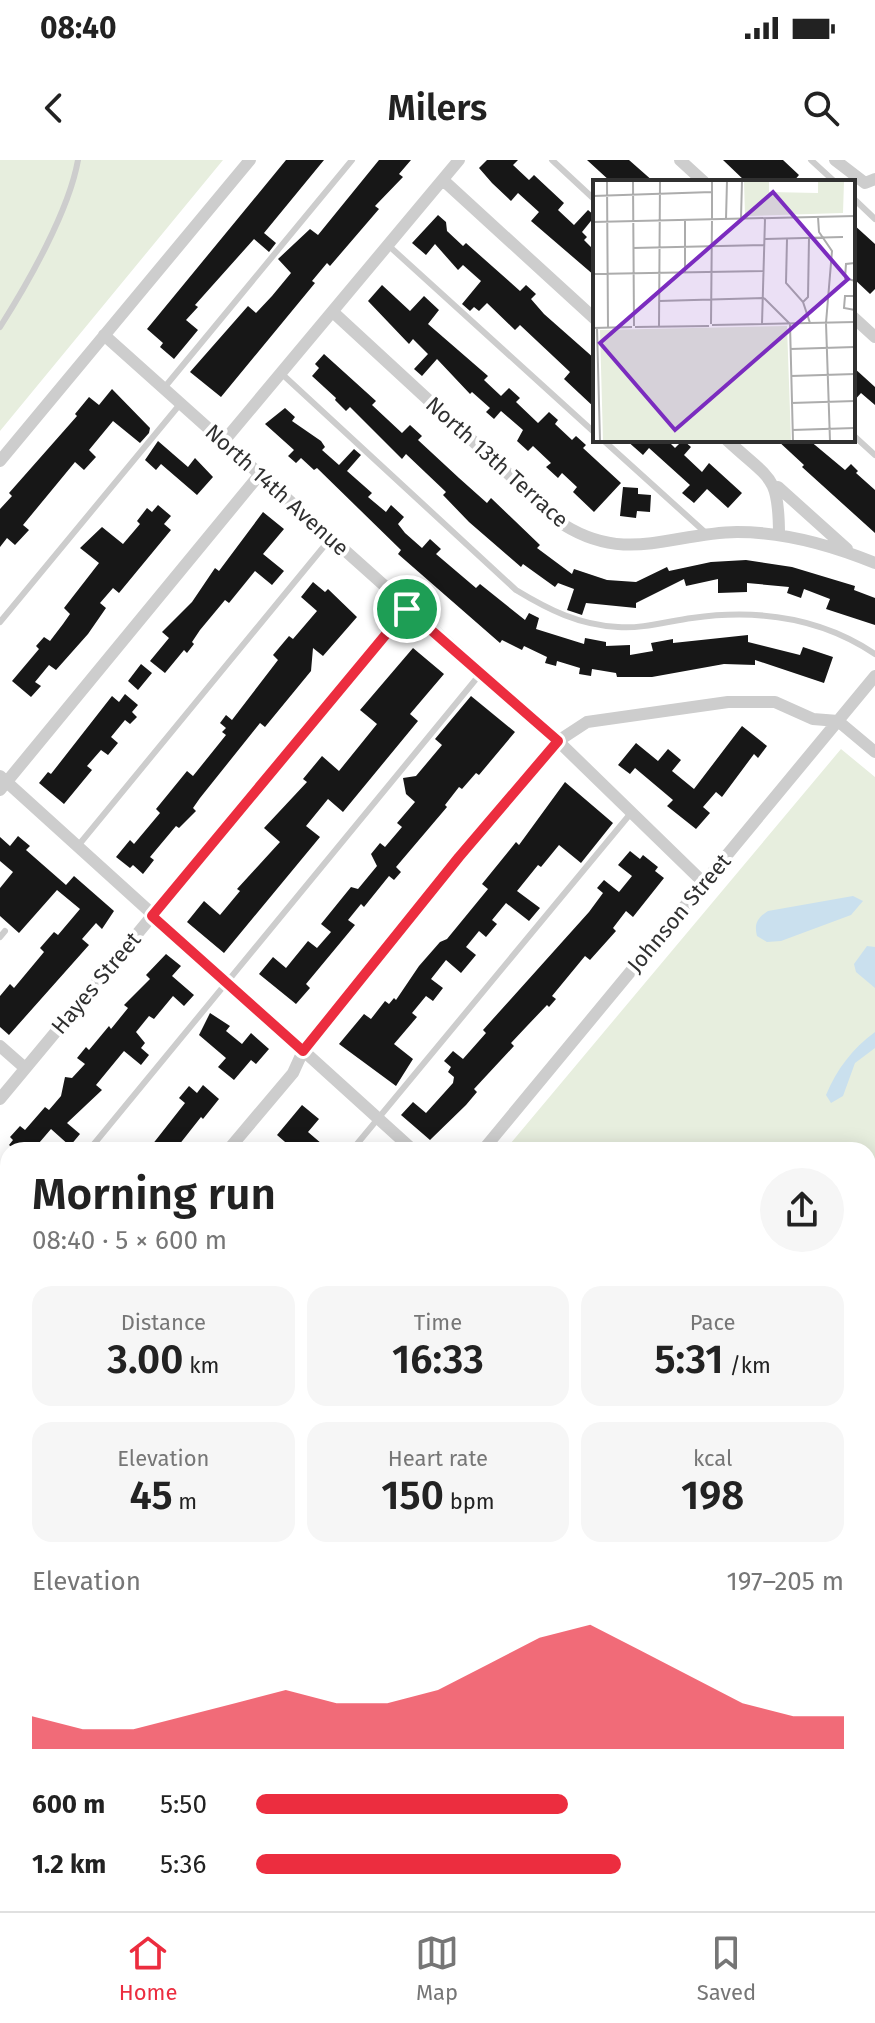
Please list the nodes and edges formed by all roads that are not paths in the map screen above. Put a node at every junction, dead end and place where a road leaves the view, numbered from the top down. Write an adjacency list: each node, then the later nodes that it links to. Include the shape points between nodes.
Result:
1 (78, 160): 20 (lane, via 36,267)
2 (250, 160): 21 (street)
3 (352, 160): 24 (lane)
4 (459, 160): 9 (street)
5 (552, 160): 13 (lane)
6 (680, 160): 10 (street)
7 (811, 160): 11 (lane)
8 (835, 160): 12 (street)
9 (443, 180): 16 (street); 18 (street)
10 (702, 180)
11 (833, 180)
12 (870, 181)
13 (593, 198)
14 (855, 200): 15 (lane)
15 (875, 219)
16 (389, 246): 17 (street); 26 (lane)
17 (334, 313): 23 (street); 35 (street, North 13th Terrace, via 564,525 589,541 622,547)
18 (593, 317)
19 (855, 319): 22 (street)
20 (0, 327)
21 (104, 335): 24 (street, North 14th Avenue); 32 (street)
22 (875, 337)
23 (282, 374): 28 (street); 42 (lane, via 516,590 560,616 620,628 738,612 768,614 827,630)
24 (164, 388): 25 (street, North 14th Avenue)
25 (181, 403): 28 (street, North 14th Avenue); 41 (lane)
26 (593, 431)
27 (855, 437): 31 (lane)
28 (224, 441): 33 (street, North 14th Avenue)
29 (605, 442): 35 (lane)
30 (729, 442): 34 (street)
31 (875, 455)
32 (0, 461)
33 (260, 474): 37 (street, North 14th Avenue); 48 (street)
34 (775, 484): 36 (street); 38 (street)
35 (708, 535): 36 (street, North 13th Terrace)
36 (779, 535): 38 (street, North 13th Terrace)
37 (330, 539): 40 (street, North 14th Avenue); 50 (lane)
38 (853, 554): 39 (street, North 13th Terrace)
39 (875, 563)
40 (407, 609): 43 (street, North 14th Avenue); 52 (street, Hayes Street)
41 (0, 622)
42 (875, 654)
43 (481, 673): 46 (street, North 14th Avenue); 53 (lane)
44 (875, 676): 45 (street, Johnson Street)
45 (838, 721): 46 (street, via 813,719 775,702 728,702 587,722); 47 (street); 51 (street, Johnson Street)
46 (558, 741): 49 (street, North 14th Avenue); 55 (street)
47 (875, 752)
48 (2, 783): 50 (street)
49 (631, 813): 51 (street, North 14th Avenue); 58 (lane)
50 (77, 847): 52 (street)
51 (704, 883): 63 (street, Johnson Street)
52 (152, 916): 53 (street); 56 (street, Hayes Street)
53 (226, 983): 55 (street); 59 (lane)
54 (0, 1046): 56 (street)
55 (303, 1051): 58 (street); 60 (street, via 293,1073)
56 (25, 1068): 57 (street, Hayes Street)
57 (0, 1099)
58 (378, 1119): 61 (lane); 62 (street)
59 (96, 1142)
60 (235, 1142)
61 (359, 1142)
62 (404, 1142)
63 (490, 1142)

